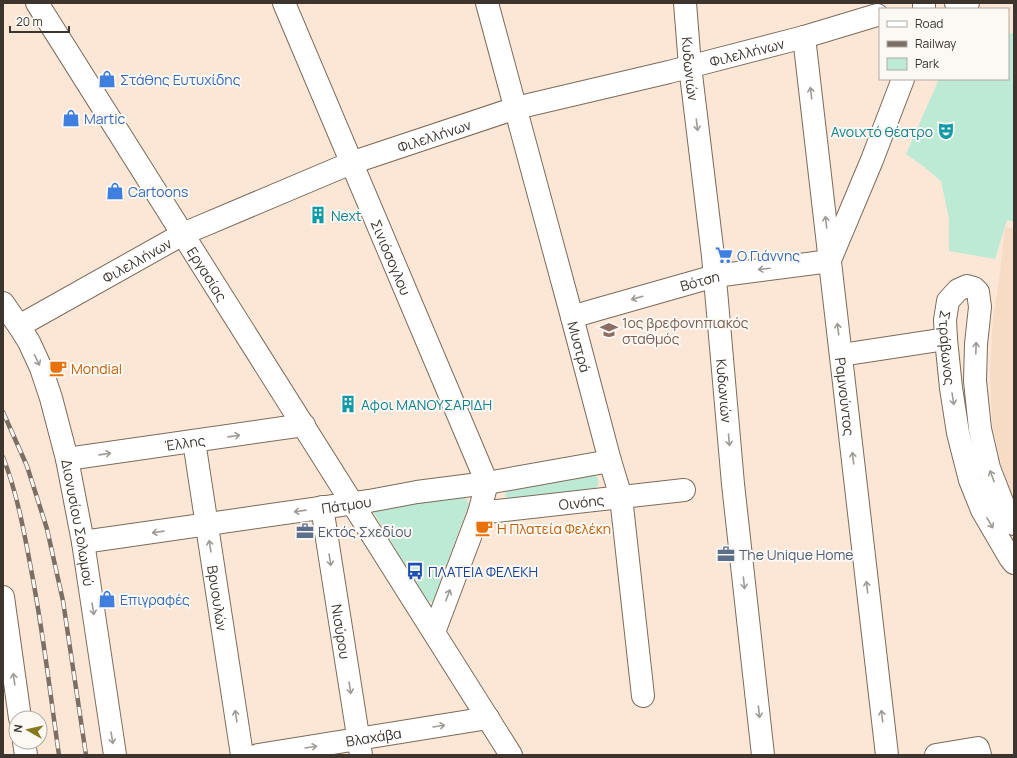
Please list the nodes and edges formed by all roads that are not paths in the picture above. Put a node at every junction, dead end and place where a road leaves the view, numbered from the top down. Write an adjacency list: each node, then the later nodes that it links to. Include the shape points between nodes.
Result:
1 (37, 3): 13 (street, Εργασίας)
2 (284, 3): 12 (street, Σινιόσογλου)
3 (487, 3): 11 (street, Μυστρά)
4 (685, 3): 9 (street, Κυδωνιών)
5 (956, 3): 6 (street)
6 (968, 3)
7 (877, 15): 8 (street, Φιλελλήνων)
8 (804, 37): 9 (street, Φιλελλήνων); 14 (street, Ραμνούντος, one-way to 8)
9 (690, 66): 11 (street, Φιλελλήνων); 15 (street, Κυδωνιών, one-way to 15)
10 (903, 80): 14 (street)
11 (516, 108): 12 (street, Φιλελλήνων); 17 (street, Μυστρά)
12 (352, 162): 13 (street, Φιλελλήνων); 25 (street, Σινιόσογλου)
13 (183, 234): 18 (street, Φιλελλήνων); 21 (street, Εργασίας)
14 (830, 261): 15 (street, Βότση, one-way to 15); 20 (street, Ραμνούντος, one-way to 14)
15 (715, 276): 17 (street, Βότση, one-way to 17); 47 (street, Κυδωνιών, one-way to 47, via 733,484)
16 (3, 303): 18 (street, Διονυσίου Σολωμού)
17 (572, 317): 24 (street, Μυστρά)
18 (19, 326): 23 (street, Διονυσίου Σολωμού, one-way to 23, via 41,368)
19 (946, 339): 20 (street); 32 (street, Στράβωνος, one-way to 19, via 989,468 980,429 975,381 980,307 978,292 974,288 967,286 958,290 948,301); 34 (street, Στράβωνος, one-way to 34, via 958,433 970,480 982,510)
20 (841, 355): 48 (street, Ραμνούντος, one-way to 20)
21 (304, 425): 22 (street, Έλλης, one-way to 21); 28 (street, Εργασίας)
22 (194, 441): 23 (street, Έλλης, one-way to 22); 31 (street, Βρυουλών)
23 (67, 460): 33 (street, Διονυσίου Σολωμού)
24 (610, 461): 25 (street, Πάτμου); 27 (street, Μυστρά)
25 (487, 483): 28 (street, Πάτμου); 30 (street)
26 (684, 490): 27 (street, Οινόης)
27 (620, 497): 30 (street, Οινόης); 37 (street, Μυστρά)
28 (353, 503): 29 (street, Πάτμου); 36 (street, Εργασίας)
29 (322, 508): 31 (street, Πάτμου, one-way to 31); 40 (street, Νισύρου, one-way to 40)
30 (479, 513): 36 (street, one-way to 30)
31 (206, 524): 33 (street, Πάτμου, one-way to 33); 43 (street, Βρυουλών, one-way to 31)
32 (1014, 524)
33 (82, 542): 42 (street, Διονυσίου Σολωμού, one-way to 42)
34 (1014, 563)
35 (3, 597): 38 (street, one-way to 35)
36 (434, 632): 39 (street, Εργασίας)
37 (643, 696)
38 (19, 710)
39 (491, 721): 40 (street, Βλαχάβα, one-way to 39); 45 (street); 46 (street, Εργασίας)
40 (359, 747): 44 (street, Βλαχάβα, one-way to 40)
41 (979, 752): 49 (street)
42 (115, 755)
43 (242, 755)
44 (258, 755)
45 (497, 755)
46 (511, 755)
47 (763, 755)
48 (887, 755)
49 (936, 755)

